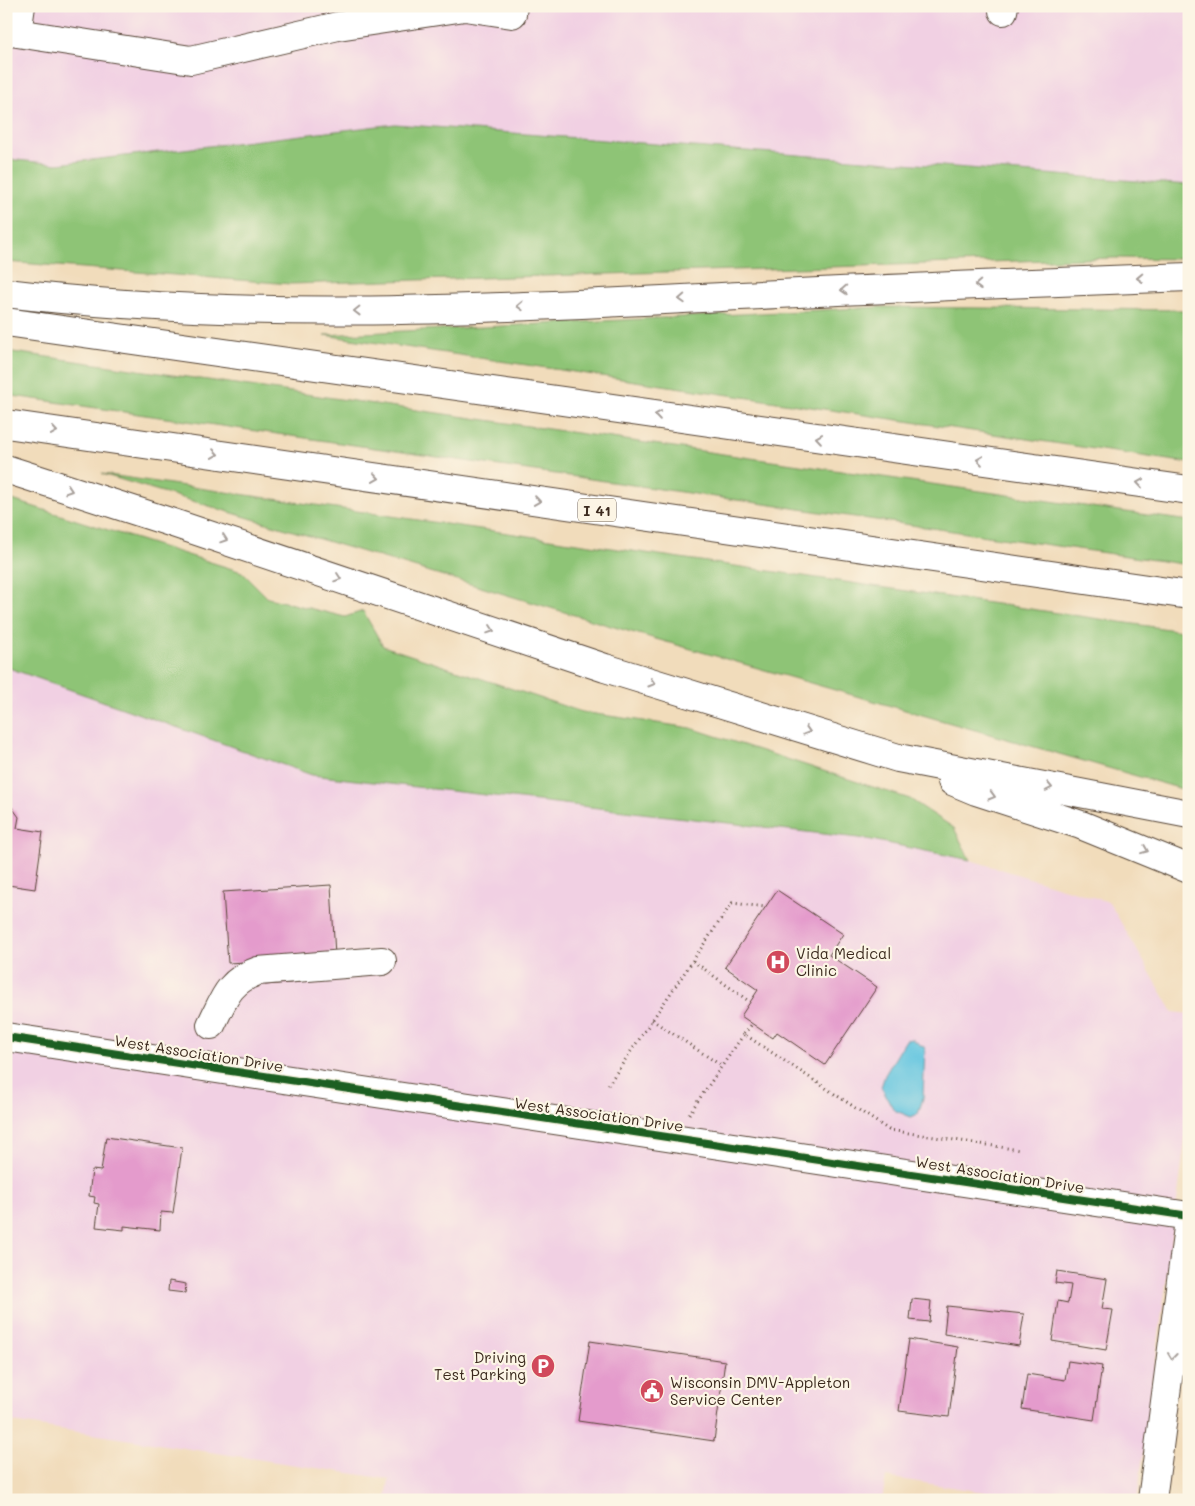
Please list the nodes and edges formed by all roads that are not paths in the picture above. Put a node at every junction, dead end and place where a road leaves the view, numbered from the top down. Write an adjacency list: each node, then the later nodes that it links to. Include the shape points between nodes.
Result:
1 (21, 6): 2 (main road, via 16,33 191,60 338,26 465,7 512,14)
2 (513, 6)
3 (1189, 277): 4 (main road, one-way to 4, via 577,304 327,311 132,305)
4 (6, 293)
5 (6, 322): 8 (main road, one-way to 5)
6 (6, 424): 9 (main road, I 41, one-way to 9)
7 (6, 470): 10 (main road, one-way to 10, via 174,522 605,668)
8 (1189, 490)
9 (1189, 595)
10 (898, 758): 11 (main road, one-way to 11); 12 (main road, one-way to 12, via 976,792 1082,825)
11 (1189, 814)
12 (1189, 869)
13 (382, 961): 14 (main road, via 258,971 242,976 228,992)
14 (212, 1025)
15 (6, 1037): 16 (main road, West Association Drive)
16 (1189, 1216)
17 (1189, 1220): 18 (main road, one-way to 18)
18 (1152, 1500)

